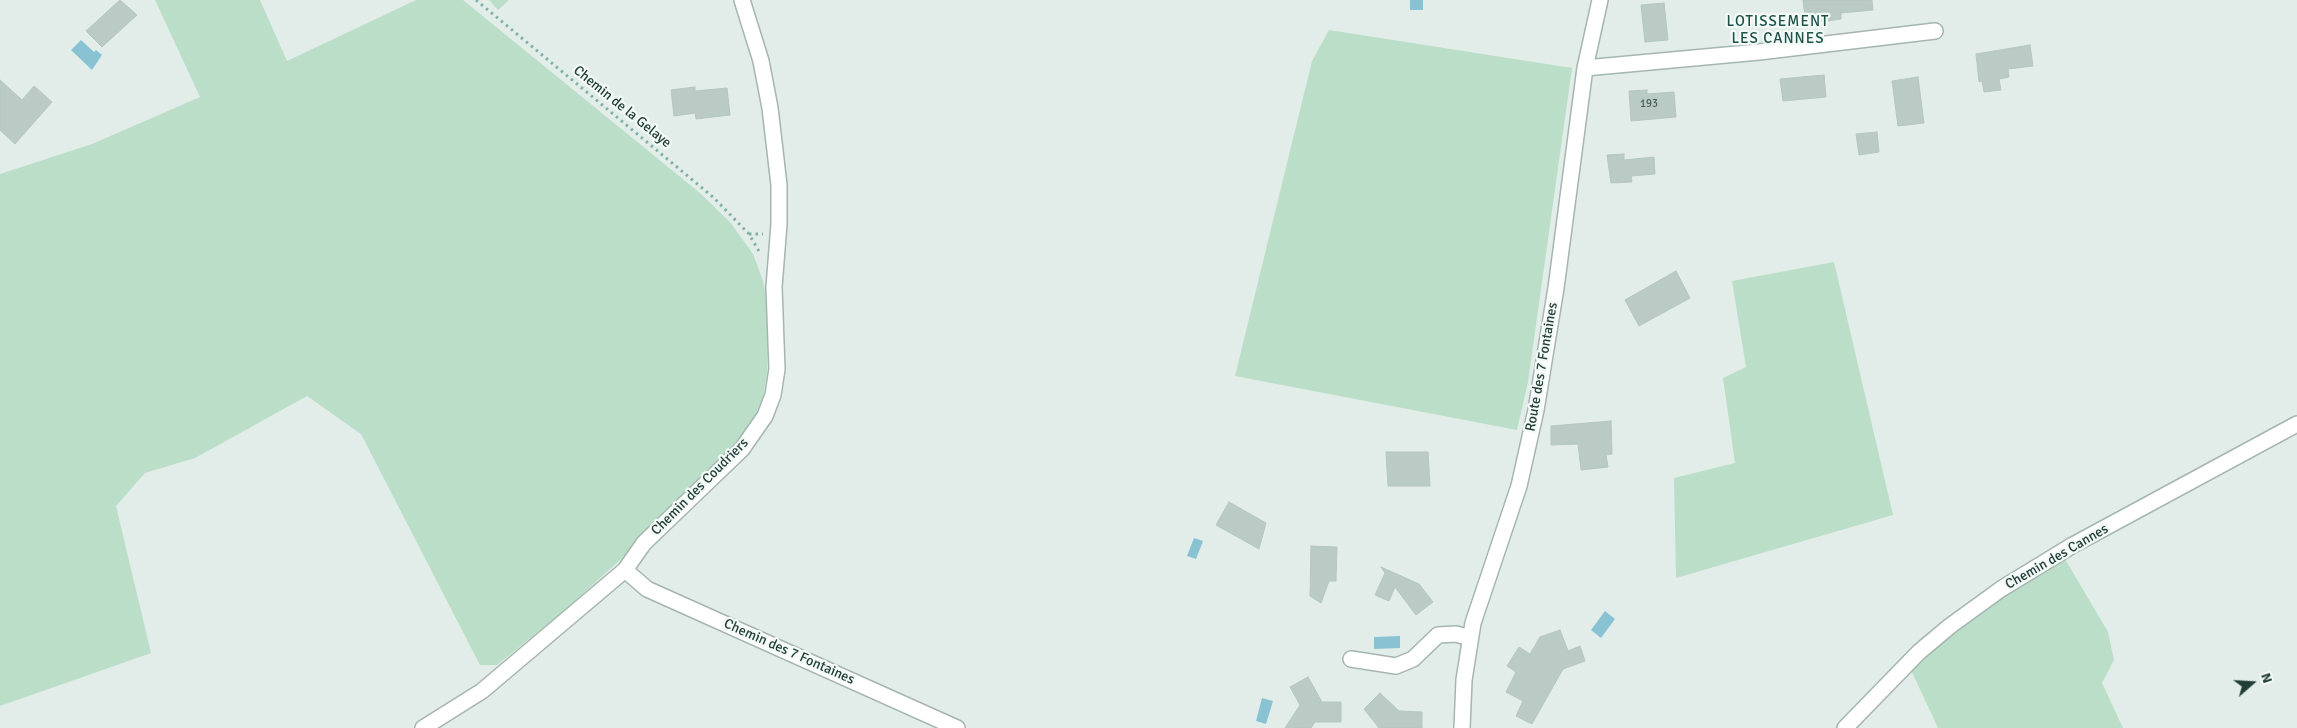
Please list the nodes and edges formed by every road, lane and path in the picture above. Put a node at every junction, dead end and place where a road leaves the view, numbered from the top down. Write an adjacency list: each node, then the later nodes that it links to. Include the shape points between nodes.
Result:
1 (476, 0): 6 (path, Chemin de la Gelaye, via 714,197)
2 (742, 0): 8 (street, Chemin des Coudriers, via 761,62 779,185 774,288 777,369 772,395 757,430 742,449 644,543)
3 (1600, 0): 5 (street, Route des 7 Fontaines)
4 (1934, 31): 5 (street)
5 (1585, 68): 9 (street, Route des 7 Fontaines, via 1536,410 1519,486)
6 (749, 234)
7 (2297, 424): 14 (street, Chemin des Cannes, via 2073,545 2001,589 1919,652)
8 (625, 570): 11 (street, Chemin des Coudriers, via 482,691); 12 (street, Chemin des 7 Fontaines, via 648,589)
9 (1470, 638): 10 (street, via 1456,634 1438,635 1412,659 1396,666); 13 (street, Route des 7 Fontaines)
10 (1351, 659)
11 (423, 728)
12 (957, 728)
13 (1462, 728)
14 (1845, 728)

